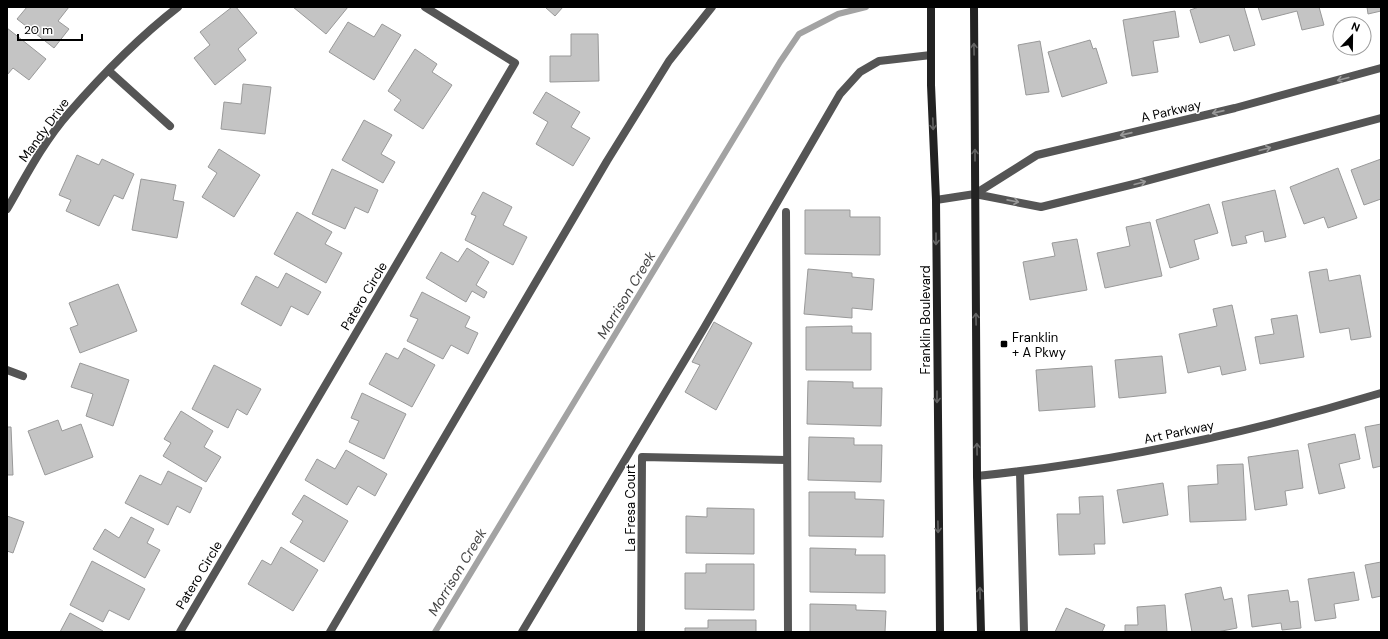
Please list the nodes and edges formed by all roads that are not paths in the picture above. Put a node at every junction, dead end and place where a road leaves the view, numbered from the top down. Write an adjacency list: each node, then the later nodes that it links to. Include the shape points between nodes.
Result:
1 (178, 7): 8 (street, Mandy Drive)
2 (425, 7): 21 (street, Patero Circle, via 515,63)
3 (712, 7): 22 (street, via 669,61 607,161)
4 (931, 7): 6 (main road, Franklin Boulevard)
5 (974, 7): 11 (main road, one-way to 5)
6 (931, 55): 12 (main road, Franklin Boulevard, one-way to 12); 23 (street, via 880,61 860,72 840,94)
7 (1381, 68): 11 (street, A Parkway, one-way to 11, via 1235,108 1037,155)
8 (109, 71): 10 (street); 13 (street, Mandy Drive, via 67,115)
9 (1381, 118): 11 (street, A Parkway, one-way to 9, via 1041,207)
10 (170, 126)
11 (975, 194): 12 (street, A Parkway); 20 (main road, one-way to 11)
12 (936, 200): 26 (main road, Franklin Boulevard, one-way to 26)
13 (7, 209)
14 (786, 212): 18 (street)
15 (7, 370): 16 (street)
16 (23, 376)
17 (1381, 393): 19 (street, Art Parkway, via 1256,428 1182,444)
18 (787, 460): 24 (street, La Fresa Court, via 642,457); 25 (street)
19 (1020, 472): 20 (street, Art Parkway); 28 (street)
20 (977, 476): 27 (main road, one-way to 20)
21 (180, 632)
22 (330, 632)
23 (522, 632)
24 (641, 632)
25 (788, 632)
26 (940, 632)
27 (981, 632)
28 (1024, 632)

